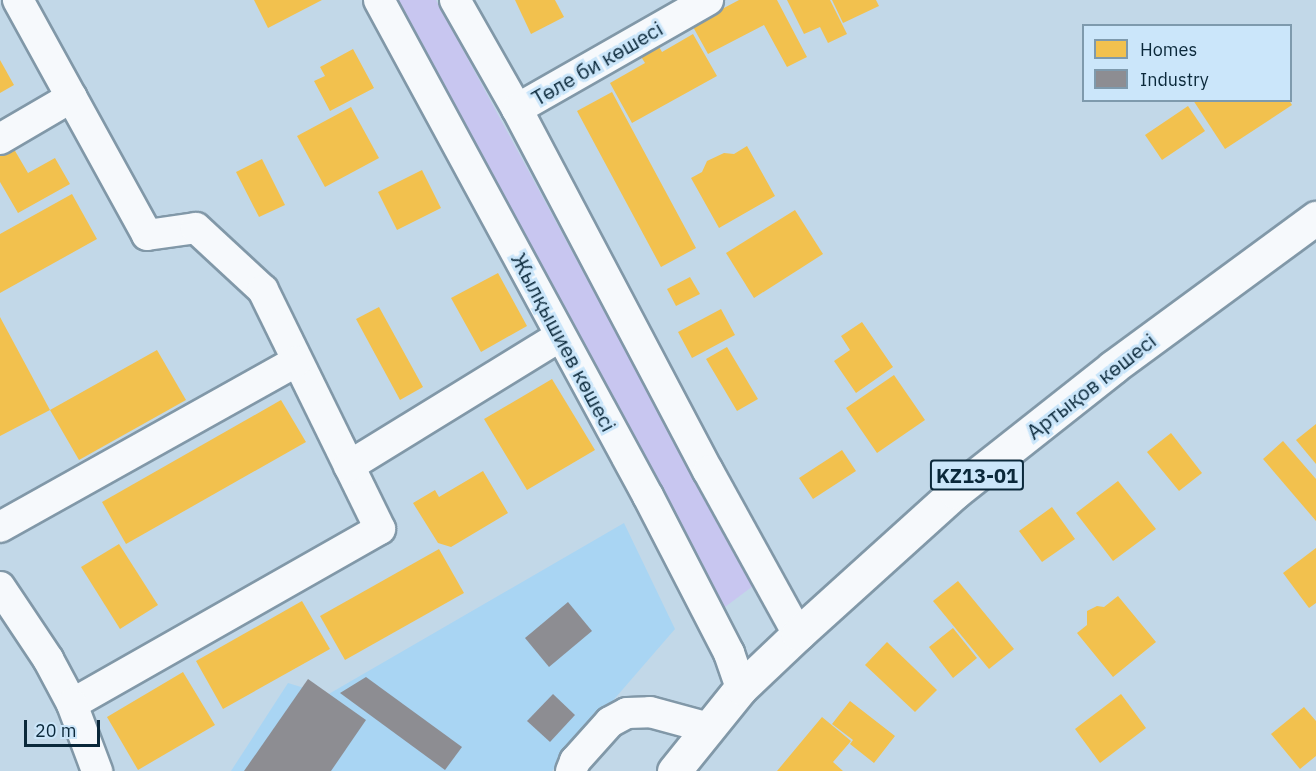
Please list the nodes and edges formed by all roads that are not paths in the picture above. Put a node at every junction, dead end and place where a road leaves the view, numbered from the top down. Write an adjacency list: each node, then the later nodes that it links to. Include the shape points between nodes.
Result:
1 (18, 0): 5 (street)
2 (379, 0): 9 (street, Жылқышиев көшесі)
3 (455, 0): 6 (street)
4 (708, 0): 6 (street, Төле би көшесі)
5 (72, 97): 7 (street); 10 (street, via 147,235 196,228 262,290)
6 (517, 109): 14 (street)
7 (0, 139)
8 (1316, 218): 14 (highway, Артықов көшесі / KZ13-01, via 1113,367 956,492)
9 (560, 336): 11 (street); 15 (street, Жылқышиев көшесі, via 729,653)
10 (297, 361): 11 (street); 12 (street)
11 (349, 466): 16 (street, via 380,528)
12 (0, 526)
13 (0, 587): 16 (street, via 48,658)
14 (798, 633): 15 (highway, Артықов көшесі / KZ13-01)
15 (741, 688): 17 (highway, Артықов көшесі / KZ13-01)
16 (72, 704): 18 (street)
17 (709, 728): 19 (street, via 650,712 627,713 610,722 574,761); 20 (highway, Артықов көшесі / KZ13-01)
18 (97, 771)
19 (571, 771)
20 (674, 771)

